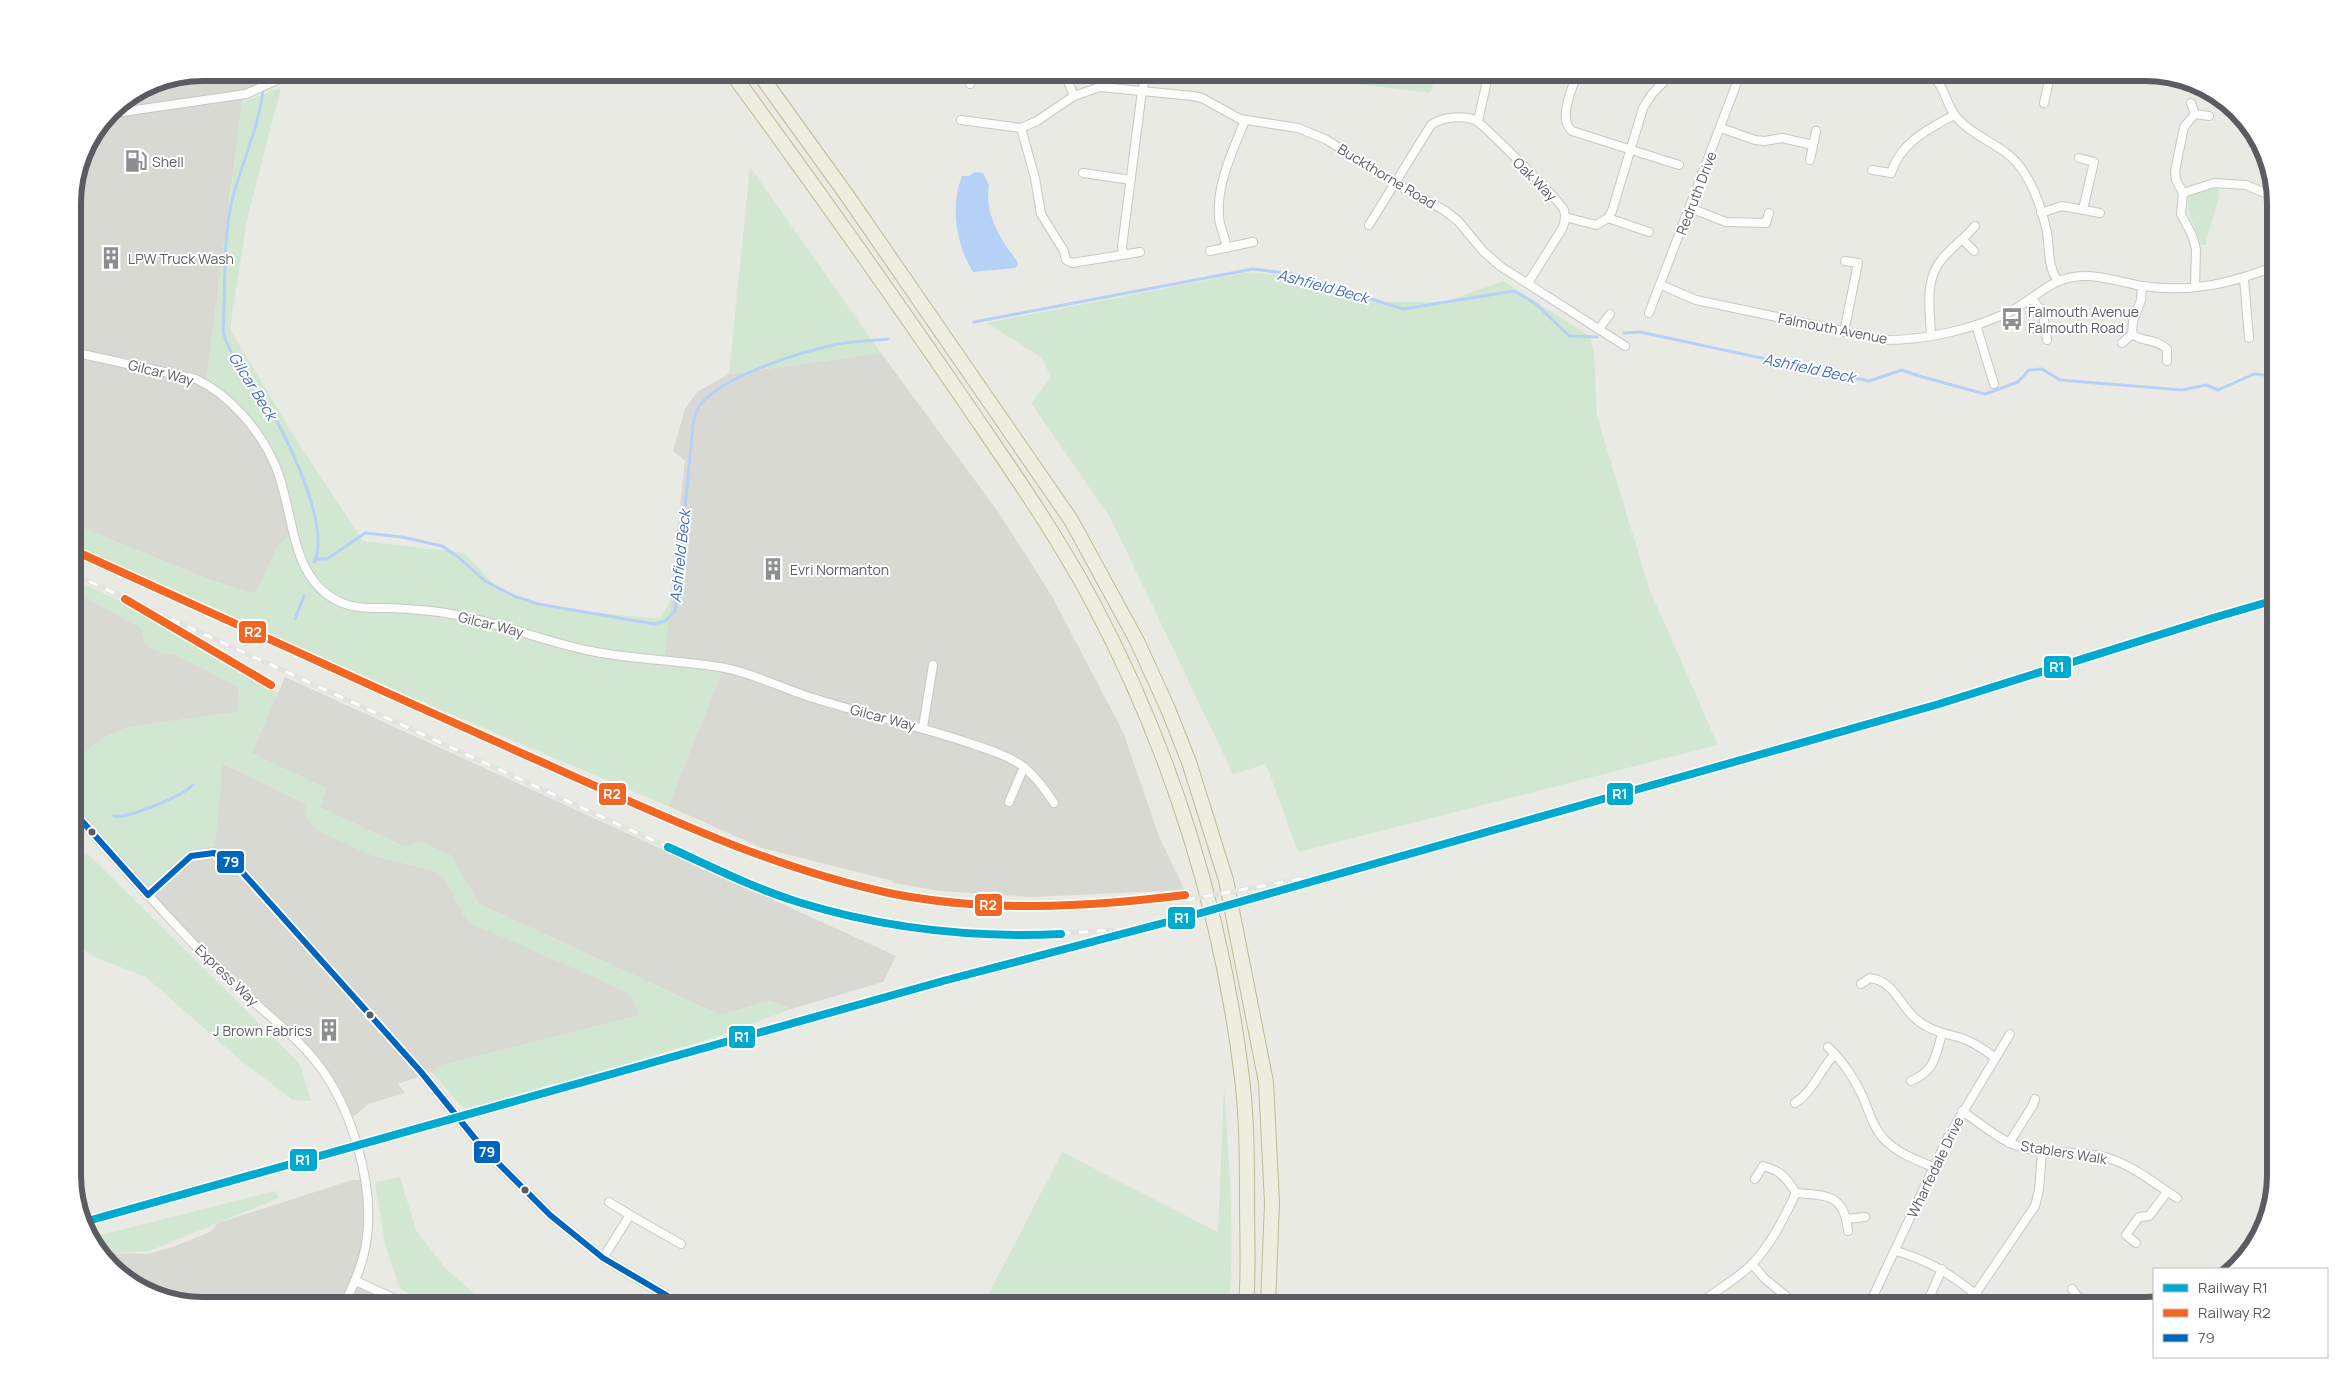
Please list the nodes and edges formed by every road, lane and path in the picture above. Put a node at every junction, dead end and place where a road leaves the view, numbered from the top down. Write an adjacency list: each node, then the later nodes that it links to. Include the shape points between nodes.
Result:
1 (275, 81): 19 (street, via 246,94)
2 (737, 81): 125 (highway, via 934,356 1052,532 1093,603 1149,722 1198,858 1230,995 1243,1081 1247,1145)
3 (764, 81): 39 (highway)
4 (773, 81): 39 (highway)
5 (970, 81): 14 (street)
6 (1068, 81): 16 (street)
7 (1144, 81): 15 (street)
8 (1487, 81): 25 (street)
9 (1575, 81): 30 (street, via 1566,114 1568,128 1578,135)
10 (1664, 81): 30 (street, via 1643,108)
11 (1737, 81): 27 (street, Redruth Drive)
12 (1938, 81): 21 (street)
13 (2049, 81): 17 (street)
14 (970, 84)
15 (1142, 91): 16 (street, Buckthorne Road, via 1100,87); 24 (street, Buckthorne Road, via 1202,98); 36 (street)
16 (1074, 96): 26 (street, Buckthorne Road)
17 (2044, 103)
18 (2191, 103): 20 (street)
19 (122, 112)
20 (2195, 114): 22 (street); 38 (street, via 2184,127 2175,171)
21 (1954, 115): 34 (street, via 1924,131 1903,149 1891,173); 44 (street, via 2014,160 2029,181)
22 (2210, 116)
23 (961, 120): 26 (street)
24 (1245, 120): 37 (street, Buckthorne Road, via 1314,133); 53 (street, via 1225,172 1220,202 1219,218)
25 (1478, 121): 37 (street, via 1451,118 1431,125); 46 (street, Oak Way, via 1558,202)
26 (1021, 128): 57 (street, via 1041,214 1064,251 1066,260 1072,263)
27 (1721, 128): 29 (street, via 1754,140 1782,138); 41 (street, Redruth Drive)
28 (1816, 131): 29 (street)
29 (1813, 145): 32 (street)
30 (1630, 150): 33 (street); 47 (street)
31 (2079, 158): 42 (street, via 2094,162)
32 (1810, 160)
33 (1679, 165)
34 (1872, 170)
35 (1083, 173): 36 (street)
36 (1131, 180): 57 (street)
37 (1394, 183): 48 (street); 62 (street, Buckthorne Road, via 1444,210 1494,261)
38 (2183, 193): 40 (street, via 2214,182 2246,186); 65 (street, via 2181,214 2196,249)
39 (846, 194): 126 (highway, via 1071,520 1137,641 1189,762 1226,880 1266,1082 1272,1203)
40 (2266, 195)
41 (1690, 208): 43 (street, via 1726,222 1741,224 1766,223); 63 (street, Redruth Drive)
42 (2083, 209): 44 (street, via 2062,206); 45 (street)
43 (1769, 213)
44 (2041, 213): 61 (street, via 2051,270)
45 (2100, 213)
46 (1565, 217): 47 (street, Oak Way, via 1596,225); 62 (street, via 1562,229)
47 (1608, 218): 50 (street)
48 (1369, 225)
49 (1975, 226): 51 (street)
50 (1649, 232)
51 (1963, 240): 55 (street); 75 (street, via 1940,261 1932,276 1929,290)
52 (1253, 242): 53 (street)
53 (1227, 248): 54 (street)
54 (1210, 251)
55 (1974, 251)
56 (1140, 252): 57 (street)
57 (1123, 255)
58 (1845, 261): 73 (street, via 1858,263)
59 (2266, 270): 60 (street, Falmouth Avenue)
60 (2244, 279): 65 (street, Falmouth Avenue); 76 (street)
61 (2057, 280): 64 (street, Falmouth Avenue, via 2093,277); 66 (street, Falmouth Avenue)
62 (1528, 283): 72 (street, Buckthorne Road)
63 (1661, 285): 67 (street, Redruth Drive); 73 (street, Falmouth Avenue, via 1696,300)
64 (2142, 286): 65 (street, Falmouth Avenue); 74 (street)
65 (2195, 287)
66 (2032, 299): 69 (street, Falmouth Avenue); 70 (street, via 2042,313)
67 (1649, 313)
68 (1610, 314): 72 (street)
69 (1976, 325): 75 (street, Falmouth Avenue); 84 (street)
70 (2045, 326): 71 (street); 77 (street)
71 (2032, 328)
72 (1599, 329): 80 (street, Buckthorne Road)
73 (1844, 332): 75 (street, Falmouth Avenue, via 1886,340 1910,340)
74 (2132, 334): 78 (street); 81 (street, via 2140,339 2156,341)
75 (1932, 335)
76 (2249, 338)
77 (2047, 340)
78 (2122, 342)
79 (2174, 345): 81 (street)
80 (1625, 346)
81 (2167, 349): 83 (street)
82 (82, 354): 86 (street, Gilcar Way, via 196,379 231,405 258,435 276,467 307,571 320,589 340,602 360,608 451,614 500,624 592,651 740,671 812,698)
83 (2167, 360)
84 (1994, 384)
85 (933, 665): 86 (street)
86 (923, 727): 87 (street, Gilcar Way, via 1006,757)
87 (1024, 768): 88 (street); 89 (street, Gilcar Way, via 1039,781)
88 (1009, 802)
89 (1054, 803)
90 (82, 821): 91 (street)
91 (148, 894): 117 (street, via 191,856 214,853 235,864 421,1072 481,1146 550,1215); 120 (street, Express Way, via 224,975 303,1046 332,1086 351,1131 367,1190 367,1238)
92 (1860, 984): 93 (street, via 1871,974 1895,992 1914,1018)
93 (1942, 1034): 97 (street, via 1964,1039); 98 (street, via 1930,1069)
94 (2010, 1034): 97 (street, Wharfedale Drive)
95 (1828, 1047): 96 (street)
96 (1835, 1054): 100 (street, via 1821,1069 1812,1088); 104 (street, via 1853,1078 1876,1129 1885,1141)
97 (1994, 1057): 101 (street, Wharfedale Drive)
98 (1911, 1081)
99 (2035, 1099): 102 (street)
100 (1795, 1103)
101 (1962, 1111): 102 (street, Stablers Walk); 104 (street, Wharfedale Drive)
102 (2009, 1142): 103 (street, Stablers Walk)
103 (2042, 1152): 107 (street, Stablers Walk, via 2074,1152 2110,1158 2142,1174); 121 (street, via 2035,1206)
104 (1933, 1167): 116 (street, Wharfedale Drive)
105 (1755, 1178): 106 (street, via 1763,1166 1770,1168 1786,1176)
106 (1796, 1192): 112 (street, via 1827,1195 1843,1207); 118 (street, via 1769,1242)
107 (2167, 1192): 108 (street, Stablers Walk); 114 (street, via 2149,1216 2139,1217 2126,1235)
108 (2177, 1198)
109 (609, 1202): 110 (street)
110 (630, 1215): 115 (street); 117 (street)
111 (1865, 1218): 112 (street)
112 (1847, 1219): 113 (street)
113 (1848, 1231)
114 (2136, 1243)
115 (681, 1244)
116 (1896, 1251): 119 (street); 129 (street, Wharfedale Drive)
117 (603, 1258): 124 (street)
118 (1752, 1264): 127 (street); 128 (street)
119 (1942, 1269): 121 (street); 130 (street)
120 (356, 1281): 122 (street, Express Way); 123 (street)
121 (1976, 1293): 131 (street)
122 (348, 1297)
123 (389, 1297)
124 (668, 1297)
125 (1247, 1297)
126 (1268, 1297)
127 (1708, 1297)
128 (1786, 1297)
129 (1873, 1297)
130 (1930, 1297)
131 (1980, 1297)
132 (2072, 1297): 133 (street, via 2074,1292)
133 (2082, 1297)

